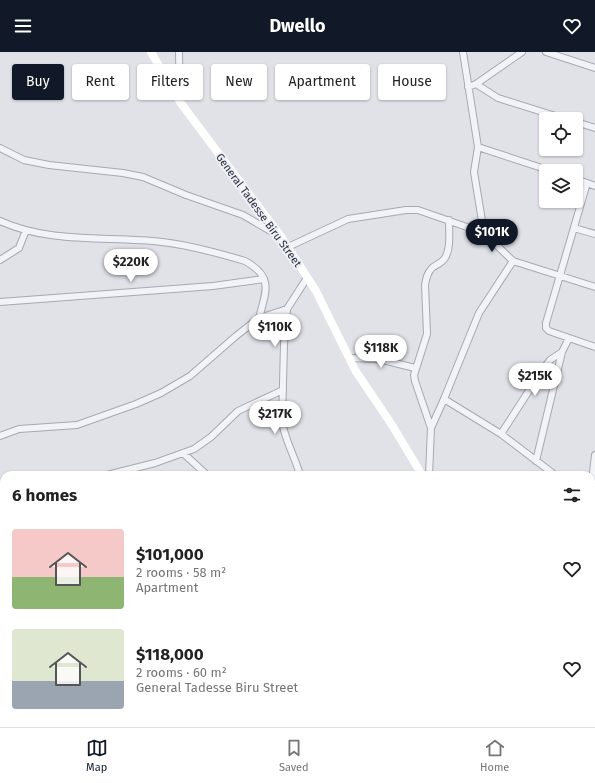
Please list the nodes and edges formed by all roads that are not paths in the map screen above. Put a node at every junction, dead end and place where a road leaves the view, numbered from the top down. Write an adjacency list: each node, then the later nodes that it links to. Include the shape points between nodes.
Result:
1 (151, 52): 9 (street, General Tadesse Biru Street)
2 (179, 52): 9 (street)
3 (463, 52): 8 (street)
4 (522, 52): 7 (street)
5 (546, 52): 6 (street)
6 (595, 68)
7 (476, 84): 8 (street); 10 (street, via 498,98)
8 (468, 87): 13 (street)
9 (180, 102): 25 (street, General Tadesse Biru Street)
10 (543, 112)
11 (583, 124): 12 (street)
12 (595, 128)
13 (478, 147): 15 (street); 23 (street, via 474,172)
14 (0, 148): 25 (street, via 24,160 55,166 134,174 153,180 243,215)
15 (539, 167)
16 (583, 182): 17 (street)
17 (587, 183): 18 (street); 21 (street)
18 (595, 186)
19 (449, 220): 23 (street); 26 (street, via 418,210 357,217); 40 (street, via 447,254 444,260 433,268 425,286 427,334)
20 (0, 221): 22 (street)
21 (574, 228): 24 (street); 29 (street)
22 (26, 230): 27 (street, via 19,248); 31 (street, via 72,238 176,244 245,261 253,265)
23 (484, 233): 28 (street)
24 (595, 234)
25 (282, 238): 26 (street, General Tadesse Biru Street)
26 (288, 247): 30 (street, General Tadesse Biru Street)
27 (0, 260)
28 (513, 261): 29 (street); 42 (street, via 479,313)
29 (559, 277): 32 (street); 36 (street, via 546,328)
30 (307, 278): 34 (street); 39 (street, General Tadesse Biru Street)
31 (264, 280): 33 (street); 35 (street, via 267,287)
32 (595, 287)
33 (0, 302)
34 (287, 308): 35 (street); 41 (street)
35 (259, 318): 45 (street, via 190,376 161,393 77,425 19,429)
36 (569, 338): 37 (street); 38 (street)
37 (595, 347)
38 (562, 352): 44 (street, via 550,360 541,372); 48 (street)
39 (349, 358): 40 (street, via 379,359); 52 (street, General Tadesse Biru Street)
40 (415, 368): 43 (street, via 415,381)
41 (283, 390): 46 (street, via 238,411 202,444); 51 (street, via 282,422)
42 (444, 400): 43 (street); 44 (street)
43 (431, 428): 53 (street)
44 (501, 434): 48 (street)
45 (0, 436)
46 (183, 454): 49 (street); 50 (street)
47 (595, 455): 55 (street)
48 (536, 461): 54 (street)
49 (123, 471)
50 (202, 471)
51 (299, 471)
52 (420, 471)
53 (429, 471)
54 (550, 471)
55 (594, 471)

